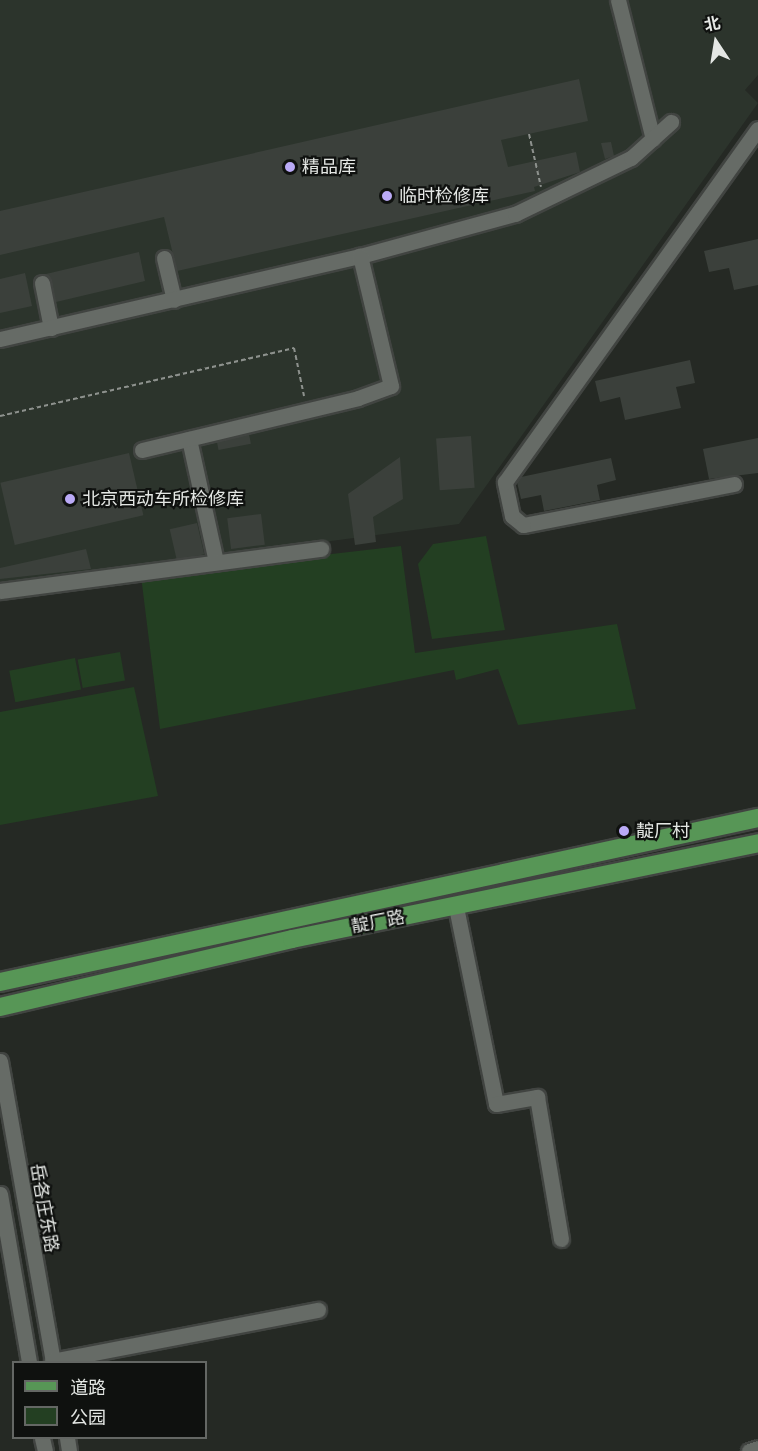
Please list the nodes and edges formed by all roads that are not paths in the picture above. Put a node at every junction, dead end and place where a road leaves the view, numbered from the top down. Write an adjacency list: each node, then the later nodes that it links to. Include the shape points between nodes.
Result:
1 (618, 0): 4 (street)
2 (671, 122): 4 (street)
3 (758, 129): 13 (street, via 505,482 512,516 523,525)
4 (653, 138): 5 (street, via 631,158 544,200 458,232)
5 (360, 256): 8 (street); 11 (street, via 391,386 381,392)
6 (164, 258): 8 (street)
7 (42, 283): 9 (street)
8 (174, 300): 9 (street)
9 (51, 328): 10 (street)
10 (0, 339)
11 (189, 439): 12 (street); 15 (street)
12 (142, 450)
13 (735, 484)
14 (321, 549): 15 (street)
15 (216, 562): 16 (street)
16 (0, 591)
17 (758, 818): 20 (main road)
18 (758, 843): 19 (main road, 靛厂路)
19 (456, 908): 21 (main road, 靛厂路, via 292,939); 24 (street, via 496,1104 537,1097)
20 (0, 982)
21 (0, 1007)
22 (0, 1061): 27 (street, 岳各庄东路)
23 (0, 1194): 26 (street)
24 (561, 1239)
25 (318, 1310): 28 (street)
26 (29, 1361)
27 (53, 1361)
28 (58, 1361)
29 (758, 1448): 30 (street)
30 (749, 1451)

